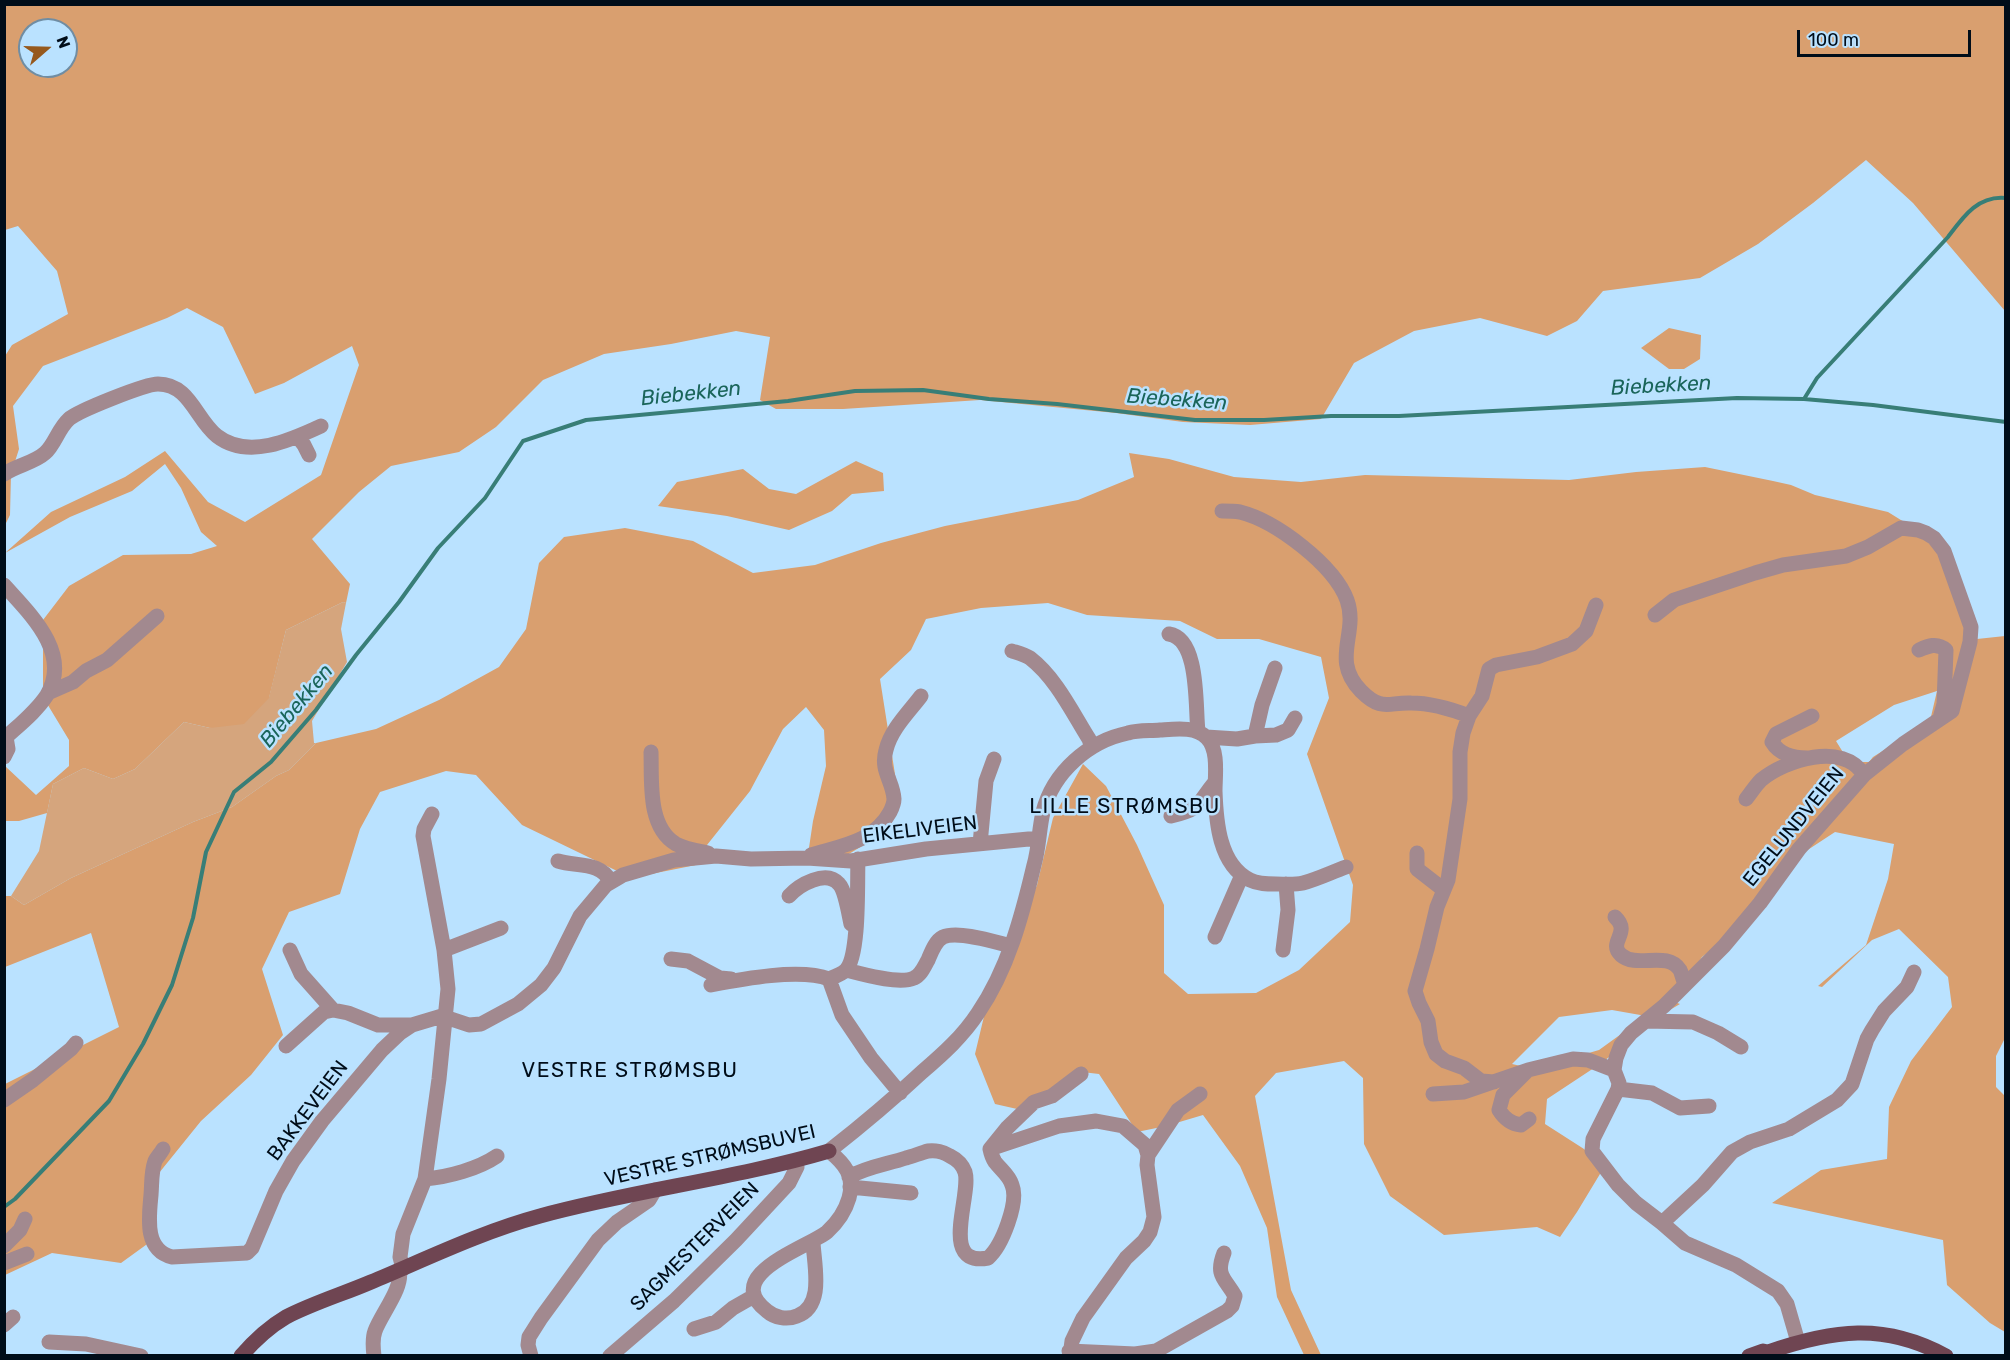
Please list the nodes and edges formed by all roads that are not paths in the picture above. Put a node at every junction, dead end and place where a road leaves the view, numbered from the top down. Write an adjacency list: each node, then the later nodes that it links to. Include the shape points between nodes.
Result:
1 (321, 426): 2 (street)
2 (298, 437): 3 (street); 4 (street, via 263,447 229,443 216,435 178,389 154,384 71,417 46,452)
3 (309, 455)
4 (4, 474)
5 (1222, 511): 16 (street, via 1239,512 1269,524 1297,542 1328,570 1347,599 1350,616 1346,669 1362,692 1382,705 1410,702)
6 (4, 585): 14 (street, via 48,639 54,676)
7 (1596, 605): 16 (street, via 1586,631 1572,644 1490,669 1482,696)
8 (1655, 615): 19 (street, EGELUNDVEIEN, via 1674,600 1707,589 1783,565 1846,556 1901,528 1918,530 1934,538 1944,551 1971,627 1952,711)
9 (157, 616): 14 (street, via 108,660)
10 (1169, 634): 20 (street, via 1185,646 1190,658)
11 (1919, 650): 19 (street, via 1933,645 1946,650)
12 (1012, 651): 23 (street, via 1029,657 1047,676)
13 (1275, 668): 21 (street)
14 (48, 693): 22 (street)
15 (921, 696): 37 (street, EIKELIVEIEN, via 886,748 885,772 894,798 886,818 862,839)
16 (1469, 716): 44 (street, via 1460,752 1460,799)
17 (1812, 716): 26 (street, via 1776,734 1772,742 1779,751)
18 (1295, 718): 21 (street, VESTRE STRØMSBUVEI, via 1288,730)
19 (1940, 718): 28 (street, EGELUNDVEIEN)
20 (1202, 734): 21 (street, VESTRE STRØMSBUVEI, via 1237,739); 23 (street, VESTRE STRØMSBUVEI, via 1176,729 1130,732); 29 (street, via 1213,750)
21 (1255, 736)
22 (5, 738): 25 (street, via 8,749)
23 (1092, 747): 33 (street, VESTRE STRØMSBUVEI, via 1060,776 1046,802)
24 (651, 752): 36 (street, via 654,806 664,833 675,844)
25 (4, 757)
26 (1813, 758): 28 (street, via 1833,756 1857,766); 30 (street, via 1774,771)
27 (994, 759): 34 (street, via 986,782)
28 (1864, 775): 59 (street, EGELUNDVEIEN, via 1799,849 1724,946)
29 (1215, 783): 32 (street, via 1192,811); 41 (street, via 1224,850)
30 (1746, 799)
31 (432, 813): 52 (street, via 423,836)
32 (1171, 816)
33 (1039, 838): 34 (street, EIKELIVEIEN); 50 (street, VESTRE STRØMSBUVEI, via 1022,916)
34 (980, 844): 38 (street, EIKELIVEIEN)
35 (1418, 853): 44 (street, via 1417,869)
36 (716, 856): 37 (street, EIKELIVEIEN); 42 (street, EIKELIVEIEN, via 666,862)
37 (807, 858): 38 (street, EIKELIVEIEN)
38 (858, 860): 49 (street)
39 (558, 861): 42 (street, via 597,867 607,873)
40 (1346, 867): 43 (street, via 1302,884)
41 (1242, 875): 43 (street, via 1262,884); 48 (street)
42 (611, 882): 62 (street, EIKELIVEIEN, via 580,916 554,968 518,1004 481,1024 469,1025)
43 (1286, 884): 53 (street, via 1288,910)
44 (1444, 890): 71 (street, via 1417,979 1416,995 1428,1021 1436,1054 1481,1081)
45 (789, 896): 49 (street, via 815,880 838,882)
46 (1616, 917): 59 (street, via 1623,929 1617,943 1622,956 1672,963 1680,970)
47 (501, 928): 52 (street)
48 (1215, 937)
49 (854, 945): 55 (street)
50 (1011, 946): 55 (street, via 979,937 950,935 937,942 922,971 913,979); 73 (street, VESTRE STRØMSBUVEI, via 996,982 972,1022)
51 (290, 950): 61 (street, via 302,974)
52 (444, 950): 62 (street)
53 (1283, 950)
54 (671, 959): 58 (street, via 688,961 720,978)
55 (846, 970): 57 (street)
56 (1914, 972): 90 (street, via 1872,1030 1849,1088 1837,1100 1789,1129 1732,1152)
57 (829, 979): 58 (street, via 807,975); 73 (street, via 842,1015)
58 (740, 980): 60 (street)
59 (1685, 984): 63 (street, EGELUNDVEIEN)
60 (711, 985)
61 (333, 1010): 64 (street, BAKKEVEIEN, via 378,1025); 66 (street, via 324,1012)
62 (446, 1018): 64 (street, BAKKEVEIEN); 85 (street)
63 (1646, 1021): 67 (street, via 1693,1022); 69 (street, EGELUNDVEIEN, via 1621,1045)
64 (412, 1025): 79 (street, BAKKEVEIEN, via 382,1050 293,1161 247,1253 172,1257 156,1247 148,1228 155,1162)
65 (76, 1043): 76 (street)
66 (286, 1046)
67 (1741, 1047)
68 (1528, 1070): 69 (street, via 1572,1059 1588,1060); 71 (street); 78 (street, via 1503,1095 1499,1110 1515,1124)
69 (1614, 1070): 72 (street)
70 (1081, 1074): 80 (street, via 1052,1096 1034,1102)
71 (1494, 1082): 75 (street, via 1464,1092)
72 (1618, 1089): 77 (street, via 1652,1093 1680,1108); 90 (street, via 1593,1139 1592,1151 1618,1185)
73 (900, 1093): 81 (street, VESTRE STRØMSBUVEI)
74 (1200, 1094): 82 (street, via 1178,1110)
75 (1433, 1094)
76 (4, 1100)
77 (1709, 1106)
78 (1529, 1119)
79 (163, 1149)
80 (990, 1149): 82 (street, via 1059,1126 1096,1121 1123,1126 1145,1145); 86 (street, via 1012,1184 1015,1197 1006,1227 988,1258 971,1257 963,1250 960,1238 965,1174 959,1161 946,1153 930,1151)
81 (829, 1151): 84 (main road, VESTRE STRØMSBUVEI); 86 (street, via 847,1168)
82 (1148, 1155): 101 (street, via 1154,1217 1149,1232 1083,1318)
83 (497, 1156): 85 (street, via 474,1167)
84 (796, 1161): 87 (main road, VESTRE STRØMSBUVEI); 107 (street, SAGMESTERVEIEN, via 789,1183 736,1240)
85 (425, 1179): 96 (street, via 403,1234)
86 (850, 1182): 88 (street); 91 (street, via 840,1219)
87 (655, 1190): 96 (main road, VESTRE STRØMSBUVEI, via 531,1219 436,1253); 106 (street, via 649,1200 616,1222 588,1251 529,1336)
88 (911, 1193)
89 (26, 1219): 92 (street)
90 (1662, 1223): 100 (street, via 1685,1243 1736,1264 1778,1292 1787,1304)
91 (813, 1242): 97 (street, via 764,1269 755,1282); 97 (street, via 815,1294 803,1314 781,1318 767,1311)
92 (4, 1246)
93 (1224, 1253): 101 (street, via 1221,1275 1235,1296 1227,1311 1156,1351)
94 (27, 1254): 95 (street)
95 (4, 1263)
96 (401, 1270): 104 (main road, VESTRE STRØMSBUVEI, via 286,1317); 105 (street, via 395,1294 373,1335)
97 (754, 1296): 98 (street, via 716,1322)
98 (694, 1329)
99 (50, 1342): 103 (street, via 86,1344)
100 (1798, 1342): 102 (main road); 109 (main road, via 1838,1334 1876,1334 1910,1340)
101 (1070, 1353)
102 (1767, 1354): 108 (main road, via 1763,1351)
103 (141, 1356)
104 (241, 1356)
105 (374, 1356)
106 (531, 1356)
107 (610, 1356)
108 (1749, 1356)
109 (1946, 1356)

